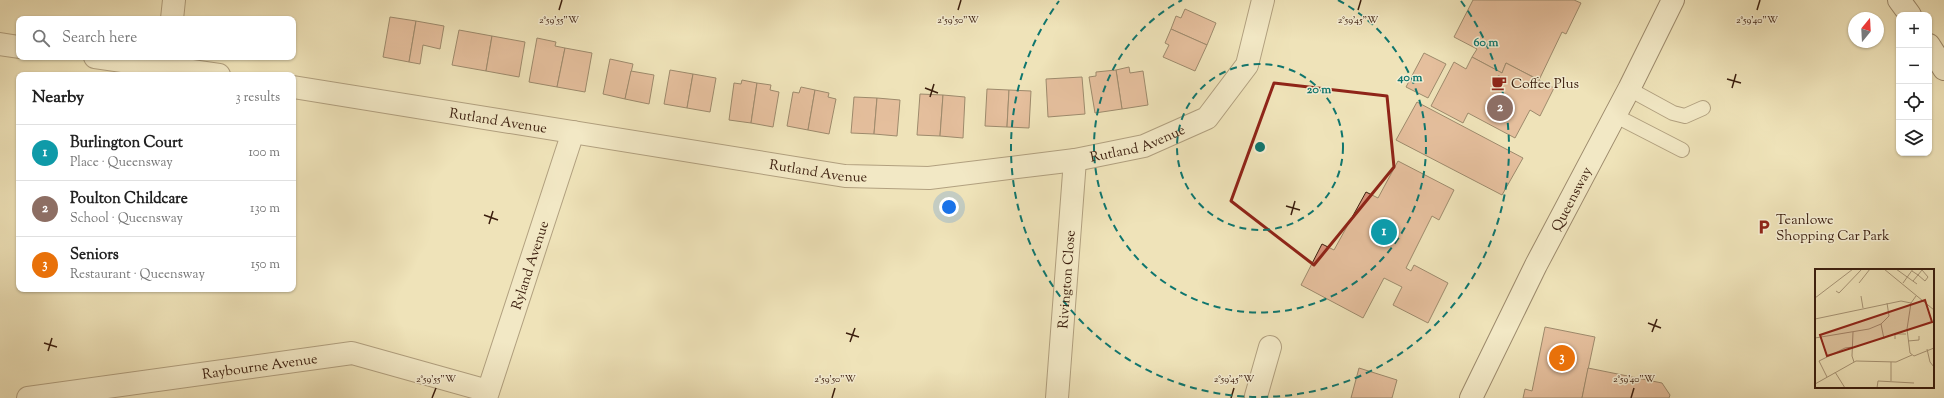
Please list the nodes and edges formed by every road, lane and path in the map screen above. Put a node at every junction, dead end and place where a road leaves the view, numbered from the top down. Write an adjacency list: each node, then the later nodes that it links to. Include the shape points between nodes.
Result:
1 (174, 0): 6 (street)
2 (1263, 0): 20 (street, Rutland Avenue, via 1247,65 1207,118 1144,146)
3 (1672, 0): 15 (street, Queensway)
4 (1899, 0): 5 (street)
5 (1908, 12)
6 (172, 16)
7 (0, 44): 8 (street)
8 (16, 47)
9 (1931, 48): 12 (street)
10 (139, 60): 11 (street)
11 (168, 62): 13 (street)
12 (1944, 69)
13 (207, 72)
14 (296, 87): 18 (street, Rutland Avenue)
15 (1629, 88): 16 (lane, via 1673,113 1685,116); 17 (street, Queensway)
16 (1703, 108)
17 (1614, 115): 19 (lane); 26 (street, Queensway, via 1532,271)
18 (573, 132): 20 (street, Rutland Avenue, via 845,176 929,178); 22 (street, Ryland Avenue)
19 (1682, 150)
20 (1075, 160): 25 (street, Rivington Close)
21 (1270, 348): 23 (street)
22 (487, 395): 24 (street, Raybourne Avenue, via 352,353)
23 (1258, 397)
24 (28, 398)
25 (1057, 398)
26 (1471, 398)

